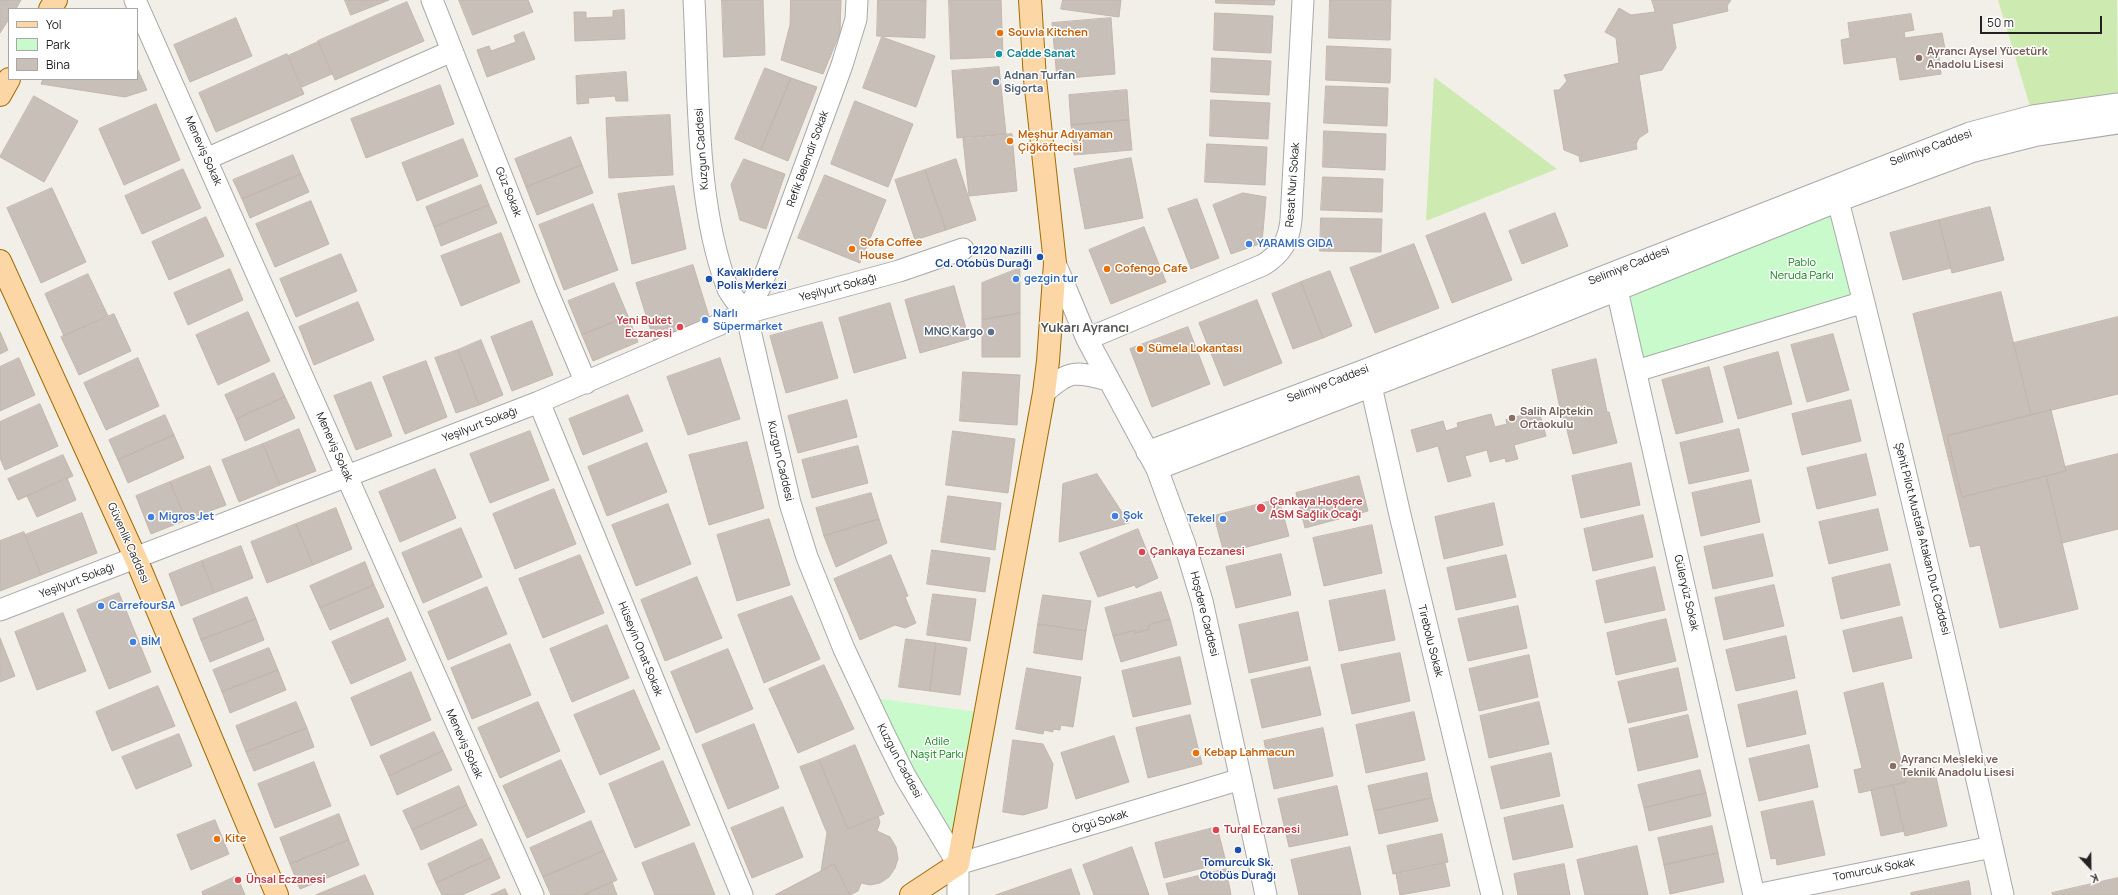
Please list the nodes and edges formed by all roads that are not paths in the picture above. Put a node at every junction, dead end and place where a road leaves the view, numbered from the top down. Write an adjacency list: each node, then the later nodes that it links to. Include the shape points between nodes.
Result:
1 (135, 0): 12 (street, Meneviş Sokak)
2 (432, 0): 7 (street, Güz Sokak)
3 (694, 0): 20 (street, Kuzgun Caddesi, via 702,163 707,206 716,249 729,290)
4 (857, 0): 20 (street, Refik Belendir Sokak, via 856,19 842,65 762,283)
5 (1030, 0): 16 (main road, via 1035,79)
6 (1303, 0): 21 (street, Resat Nuri Sokak, via 1292,220 1283,249 1264,265)
7 (452, 51): 12 (street); 24 (street, Güz Sokak)
8 (8, 80): 9 (main road)
9 (0, 95)
10 (2118, 104): 13 (street, Selimiye Caddesi, via 2033,116 1970,133)
11 (2118, 123): 13 (street, Selimiye Caddesi, via 2001,143)
12 (206, 159): 29 (street, Meneviş Sokak)
13 (1834, 194): 18 (street, Selimiye Caddesi); 19 (street, Şehit Pilot Mustafa Atakan Dut Caddesi); 28 (street, Selimiye Caddesi, via 1394,359)
14 (963, 249): 20 (street, Yeşilyurt Sokağı, via 899,271)
15 (0, 262): 17 (main road, Güvenlik Caddesi)
16 (1055, 263): 21 (street, Hoşdere Caddesi); 26 (main road)
17 (4, 283): 30 (main road, Güvenlik Caddesi)
18 (1617, 290): 22 (street, Güleryüz Sokak); 25 (street, Selimiye Caddesi)
19 (1864, 302): 22 (street); 33 (street, Şehit Pilot Mustafa Atakan Dut Caddesi, via 1950,655)
20 (746, 313): 24 (street, Yeşilyurt Sokağı); 34 (street, Kuzgun Caddesi, via 790,502 825,606 905,776)
21 (1087, 339): 23 (street, Hoşdere Caddesi)
22 (1636, 371): 42 (street, Güleryüz Sokak)
23 (1108, 380): 26 (street, via 1072,373 1058,380); 28 (street, Hoşdere Caddesi)
24 (586, 383): 27 (street, Yeşilyurt Sokağı)
25 (1371, 386): 28 (street, Selimiye Caddesi); 41 (street, Tirebolu Sokak)
26 (1044, 393): 34 (main road)
27 (539, 402): 29 (street, Yeşilyurt Sokağı); 37 (street, Hüseyin Onat Sokak)
28 (1152, 460): 32 (street, Hoşdere Caddesi, via 1185,545 1202,601)
29 (347, 477): 30 (street, Yeşilyurt Sokağı); 36 (street, Meneviş Sokak)
30 (136, 559): 31 (street, Yeşilyurt Sokağı); 35 (main road, Güvenlik Caddesi)
31 (0, 610)
32 (1241, 779): 34 (street, Örgü Sokak); 40 (street, Hoşdere Caddesi)
33 (1992, 847): 42 (street, Tomurcuk Sokak); 43 (street, Şehit Pilot Mustafa Atakan Dut Caddesi)
34 (958, 864): 38 (main road); 39 (street)
35 (277, 895)
36 (533, 895)
37 (742, 895)
38 (911, 895)
39 (958, 895)
40 (1266, 895)
41 (1492, 895)
42 (1755, 895)
43 (2003, 895)

